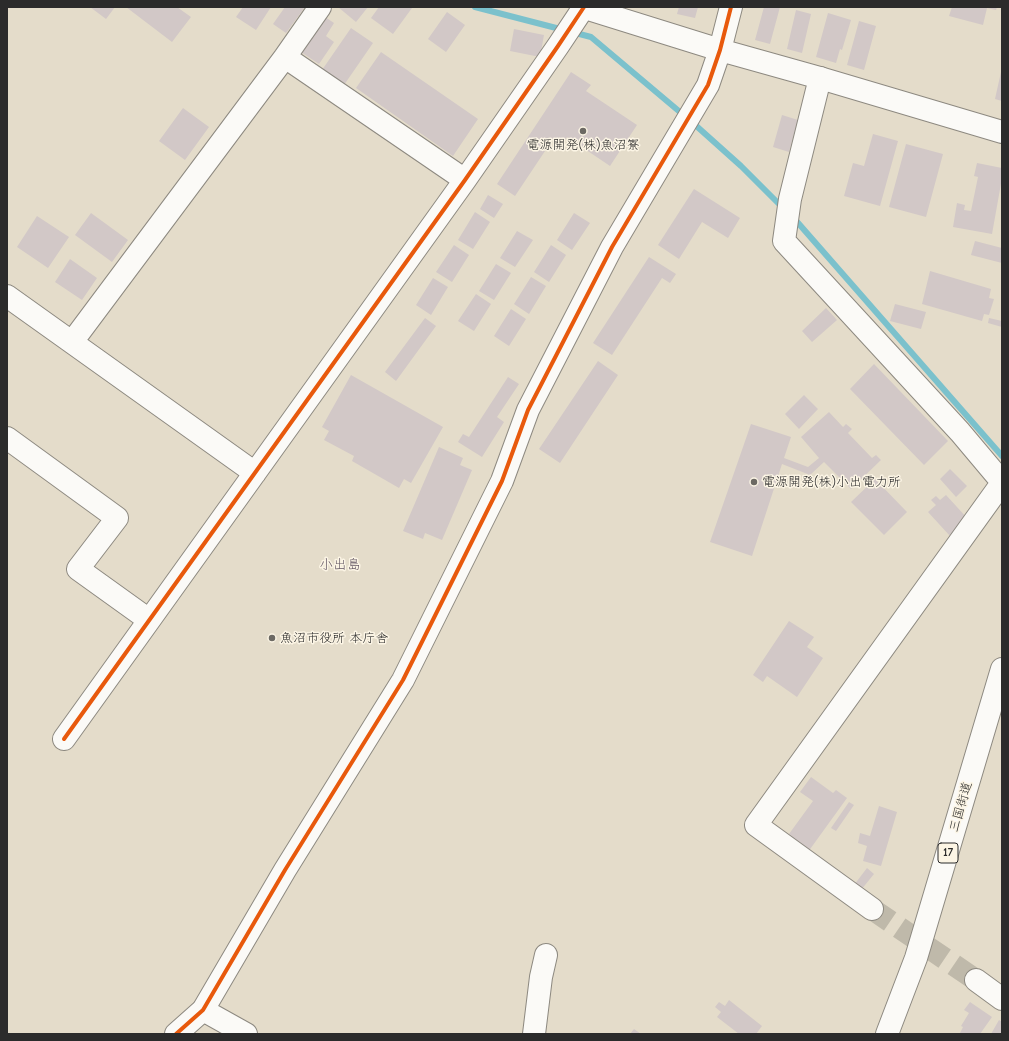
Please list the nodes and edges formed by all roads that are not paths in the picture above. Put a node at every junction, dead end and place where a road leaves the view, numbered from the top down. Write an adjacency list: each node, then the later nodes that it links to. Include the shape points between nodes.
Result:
1 (320, 7): 5 (main road)
2 (583, 7): 4 (main road); 8 (main road)
3 (731, 7): 4 (main road)
4 (720, 50): 6 (main road); 21 (main road, via 708,85 612,247 528,410 502,480 403,680 285,870)
5 (285, 57): 8 (main road); 10 (main road)
6 (820, 78): 7 (main road); 13 (main road, via 790,199 784,241 960,432)
7 (1002, 132)
8 (465, 180): 12 (main road)
9 (7, 296): 10 (main road)
10 (72, 342): 12 (main road)
11 (7, 438): 14 (main road, via 117,518 78,569)
12 (255, 473): 14 (main road)
13 (1002, 482): 17 (main road, via 756,825)
14 (148, 620): 16 (main road)
15 (1002, 669): 25 (main road, 三国街道 / 17, via 916,958)
16 (64, 739)
17 (872, 909)
18 (546, 955): 24 (main road)
19 (976, 980): 20 (main road)
20 (1002, 1000)
21 (203, 1010): 22 (main road); 23 (main road)
22 (176, 1034)
23 (246, 1034)
24 (534, 1034)
25 (887, 1034)

